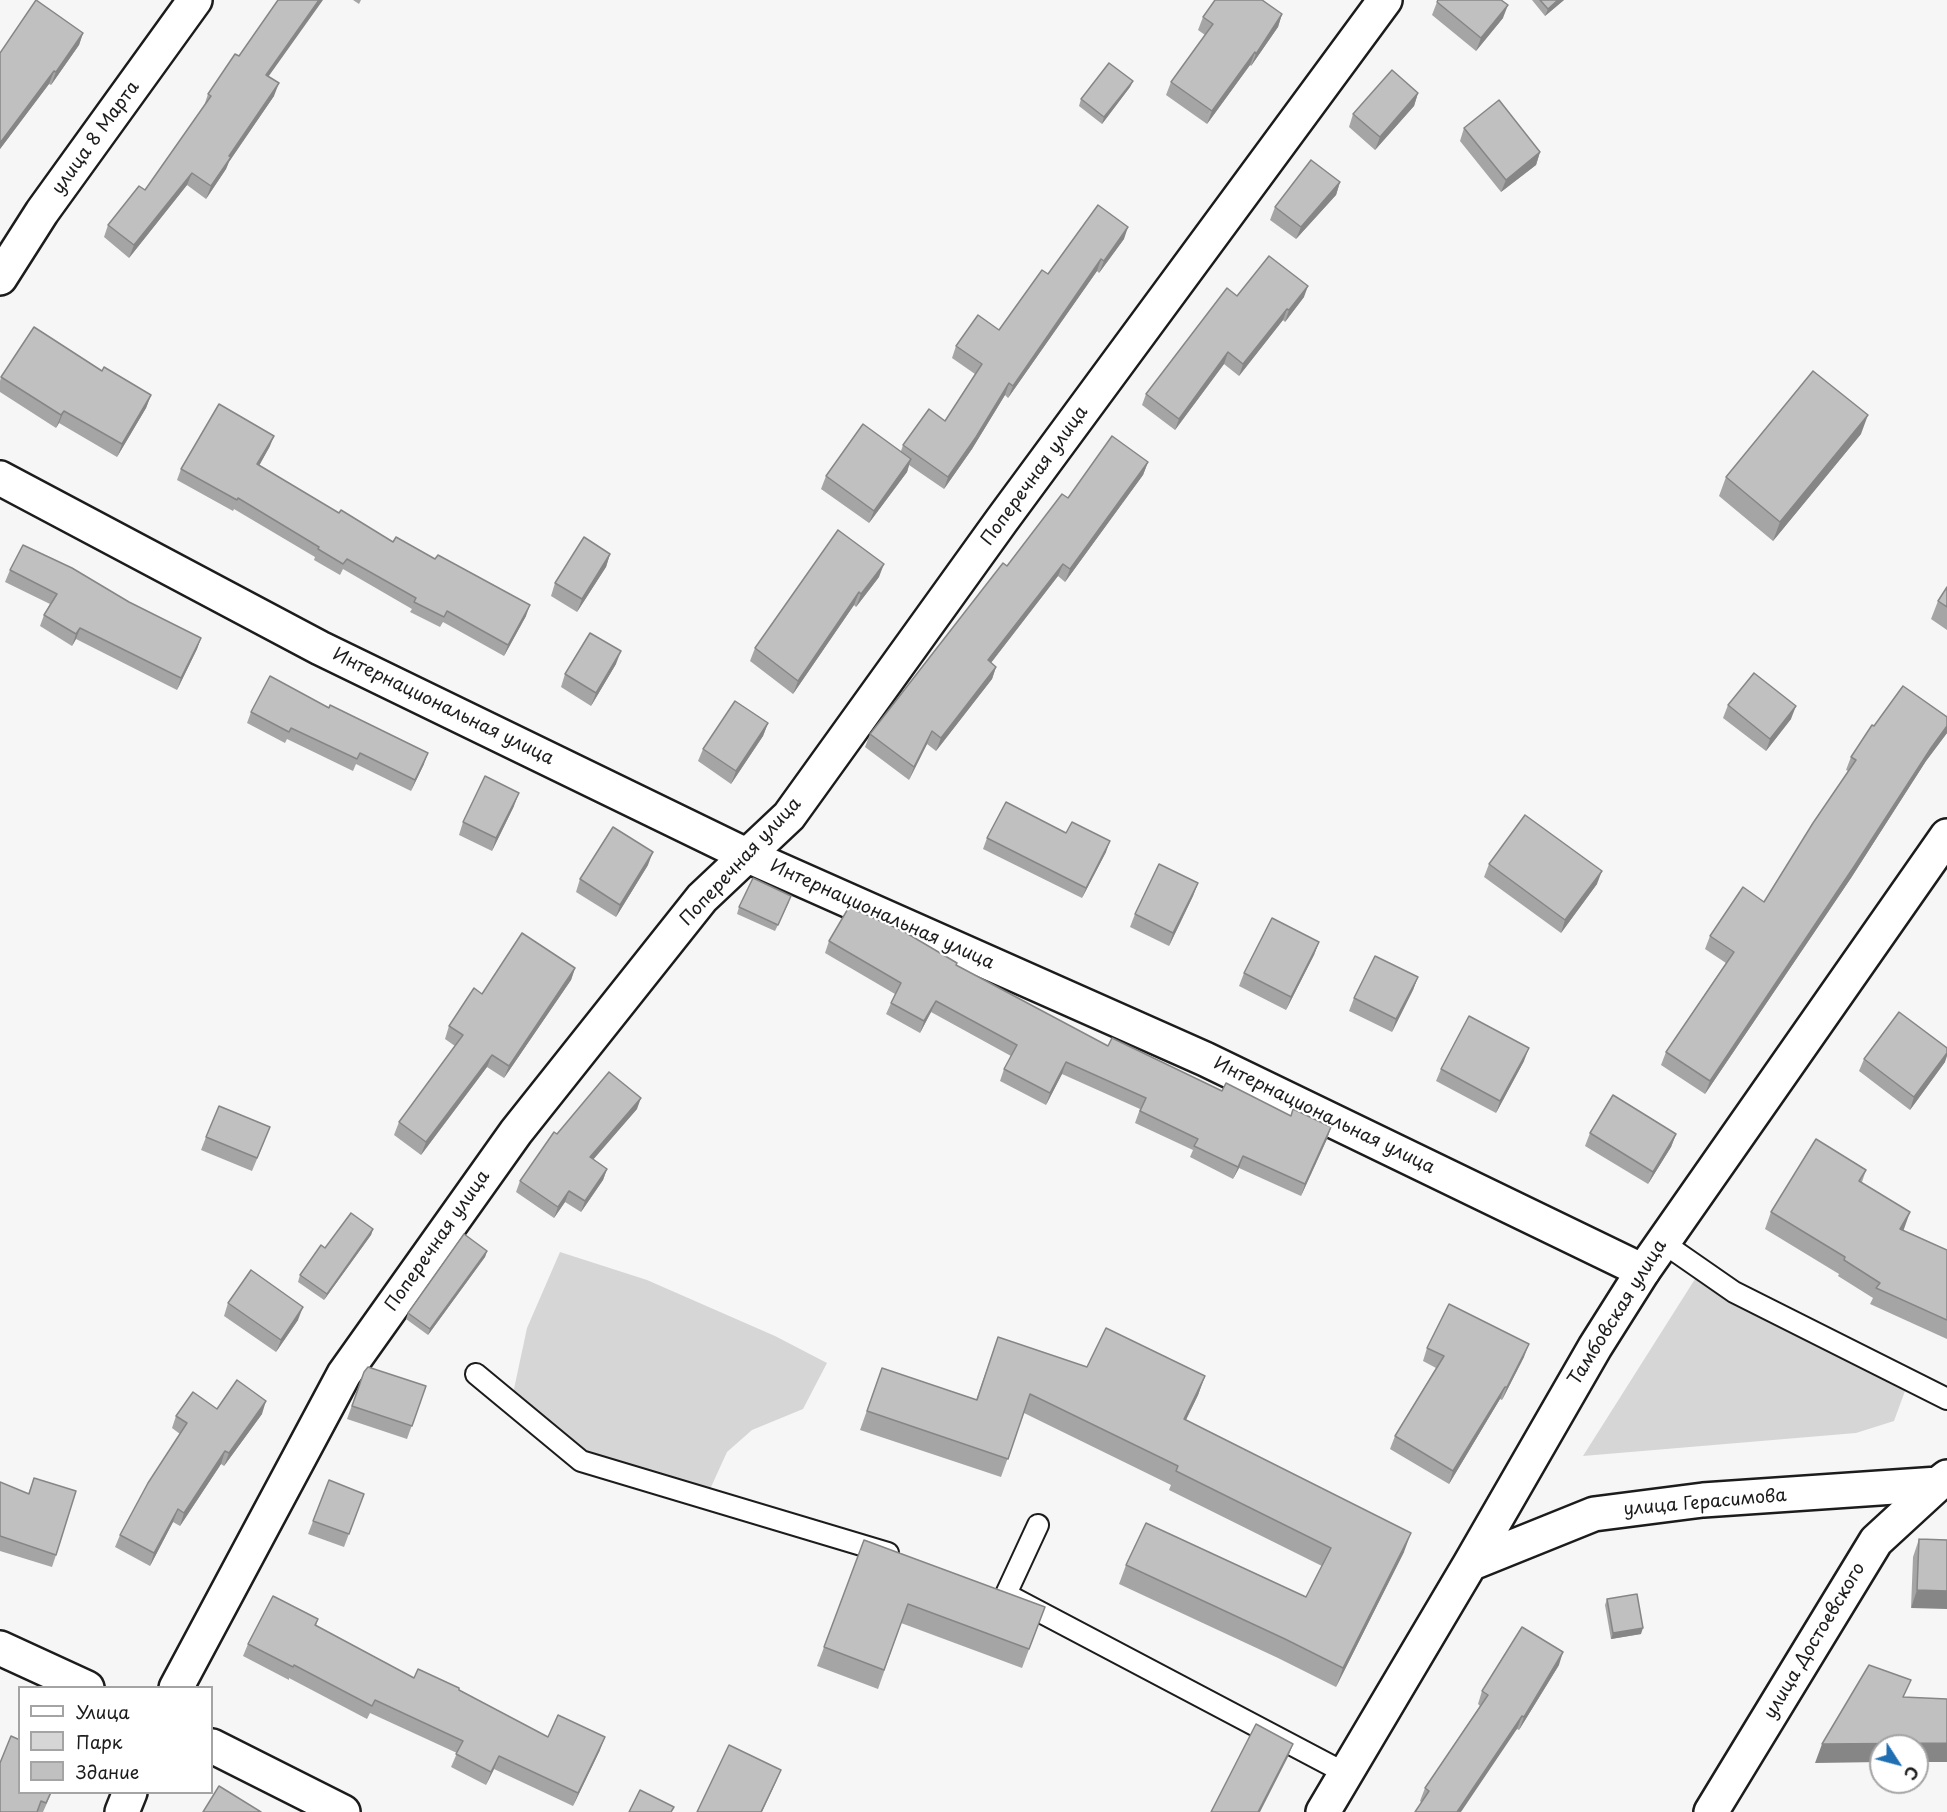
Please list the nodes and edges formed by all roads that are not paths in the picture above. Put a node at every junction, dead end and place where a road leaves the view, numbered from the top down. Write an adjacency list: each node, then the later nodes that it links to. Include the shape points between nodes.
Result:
1 (195, 0): 3 (street, улица 8 Марта, via 42,212)
2 (1385, 0): 6 (street, Поперечная улица, via 789,816)
3 (0, 278)
4 (0, 478): 6 (street, Интернациональная улица, via 320,648)
5 (1947, 836): 7 (street, Тамбовская улица)
6 (746, 855): 8 (street, Интернациональная улица, via 1205,1059); 19 (street, Поперечная улица, via 702,898 516,1132 344,1374)
7 (1662, 1242): 8 (street, Тамбовская улица); 10 (lane, via 1734,1292)
8 (1643, 1271): 14 (street, Тамбовская улица)
9 (476, 1374): 13 (lane, via 581,1461)
10 (1947, 1400)
11 (1942, 1481): 14 (street, улица Герасимова, via 1703,1500 1594,1514); 26 (street, улица Достоевского, via 1876,1541)
12 (1038, 1525): 16 (lane)
13 (909, 1560)
14 (1470, 1564): 21 (street, Тамбовская улица)
15 (984, 1587): 16 (lane)
16 (1006, 1594): 21 (lane)
17 (0, 1648): 18 (street)
18 (83, 1686)
19 (177, 1686)
20 (213, 1747): 24 (street)
21 (1345, 1773): 25 (street, Тамбовская улица)
22 (129, 1794): 23 (street)
23 (122, 1812)
24 (343, 1812)
25 (1323, 1812)
26 (1711, 1812)

